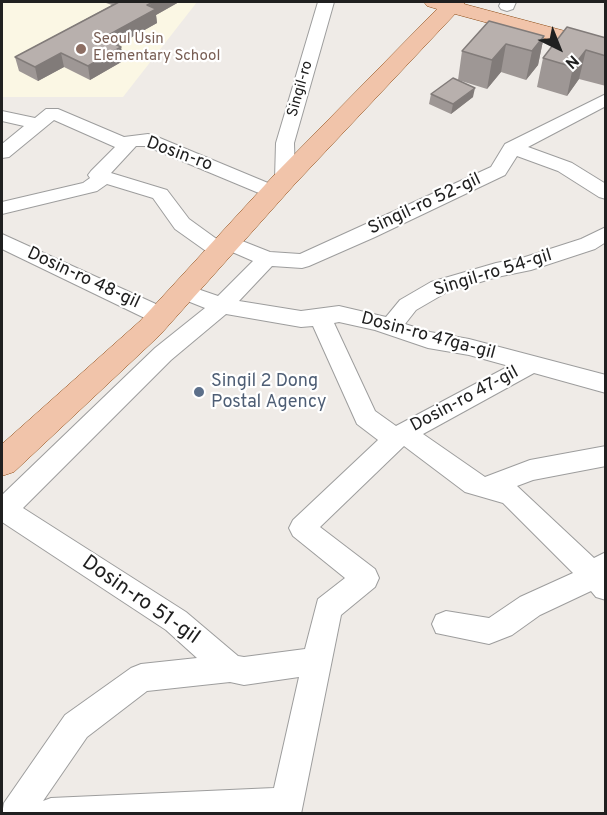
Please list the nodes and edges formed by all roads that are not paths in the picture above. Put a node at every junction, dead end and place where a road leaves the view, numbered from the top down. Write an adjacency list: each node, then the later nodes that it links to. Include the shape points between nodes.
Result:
1 (326, 2): 13 (street, Singil-ro, via 285,142)
2 (447, 3): 5 (main road); 13 (main road)
3 (501, 3): 4 (main road)
4 (606, 36)
5 (606, 49)
6 (606, 99): 10 (street, Singil-ro 52-gil)
7 (2, 116): 8 (street)
8 (39, 124): 9 (street, via 52,113); 11 (street)
9 (127, 145): 12 (street, Dosin-ro, via 98,175); 13 (street, Dosin-ro, via 148,140)
10 (512, 148): 14 (street, via 565,167); 19 (street, Singil-ro 52-gil, via 498,171 368,232 302,261)
11 (2, 153)
12 (105, 177): 15 (street, via 90,187); 18 (street, via 160,194 182,224)
13 (279, 185): 18 (main road)
14 (606, 193)
15 (2, 208)
16 (606, 233): 24 (street, Singil-ro 54-gil, via 588,244 524,265 439,287 408,305)
17 (3, 243): 22 (street, Dosin-ro 48-gil)
18 (223, 247): 19 (street, Singil-ro 52-gil); 20 (main road)
19 (267, 259): 21 (street)
20 (183, 291): 21 (street); 22 (main road)
21 (222, 306): 23 (street, via 301,319); 30 (street, via 155,361)
22 (161, 316): 28 (main road)
23 (320, 316): 24 (street, Dosin-ro 47ga-gil, via 339,314); 33 (street, Dosin-ro 47-gil, via 366,417 395,439 302,528 365,578 328,608)
24 (390, 327): 25 (street, Dosin-ro 47ga-gil)
25 (532, 364): 26 (street, Dosin-ro 47ga-gil); 29 (street, Dosin-ro 47-gil, via 404,433 474,485)
26 (606, 384)
27 (606, 456): 29 (street, via 530,470)
28 (2, 463)
29 (486, 488): 31 (street, Dosin-ro 47-gil, via 511,495)
30 (2, 509): 34 (street, Dosin-ro 51-gil, via 176,621)
31 (601, 576): 32 (street, via 530,606 489,631)
32 (446, 624)
33 (317, 662): 34 (street, via 244,672); 35 (street)
34 (230, 668): 38 (street, via 141,678 76,726)
35 (286, 808): 39 (street)
36 (2, 810): 37 (street)
37 (11, 813)
38 (15, 813)
39 (51, 813)

